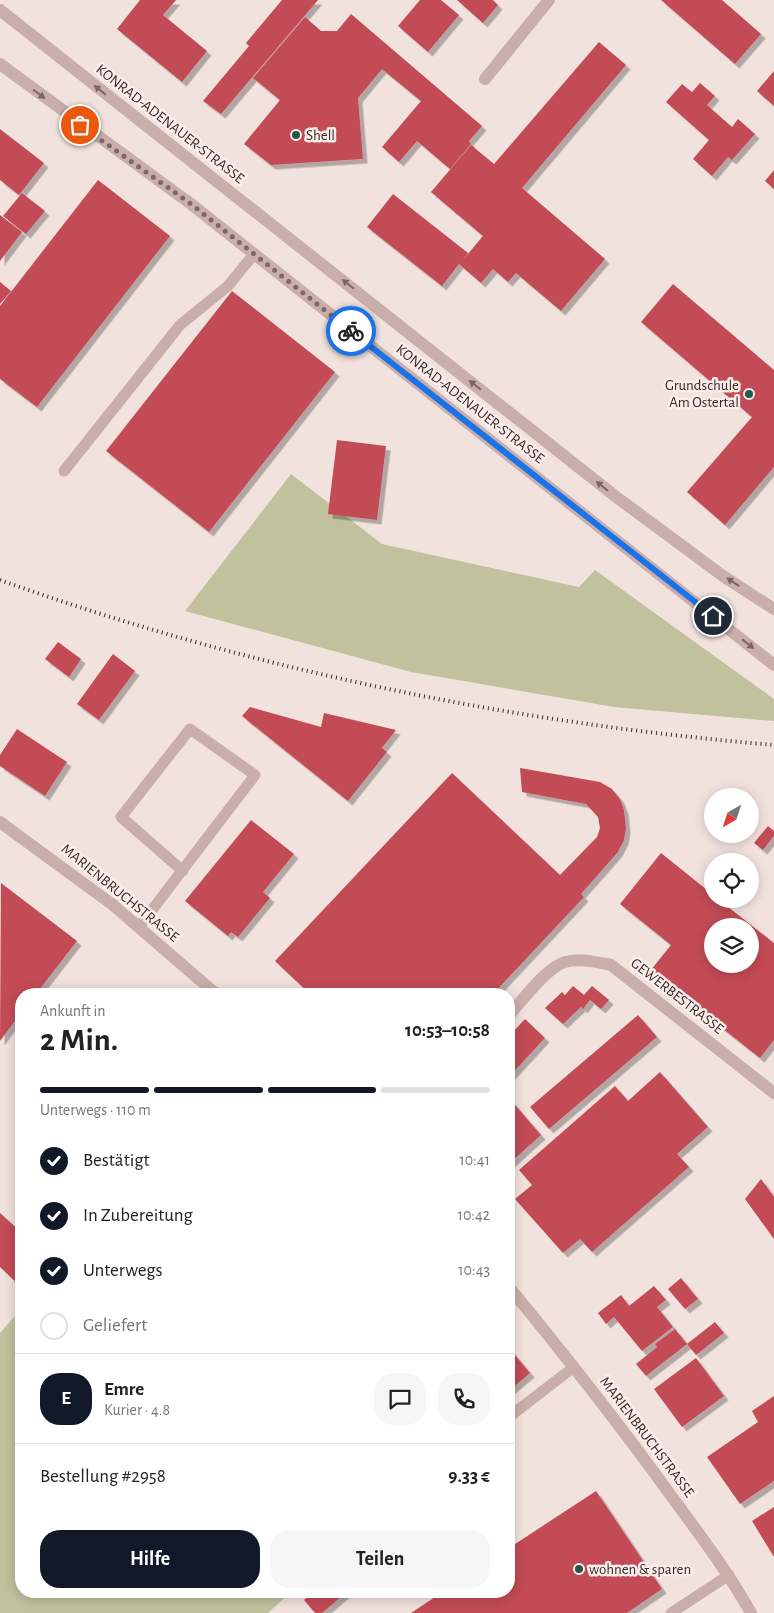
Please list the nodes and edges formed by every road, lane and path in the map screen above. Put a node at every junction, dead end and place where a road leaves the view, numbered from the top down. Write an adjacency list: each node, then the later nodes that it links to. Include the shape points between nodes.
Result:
1 (549, 0): 4 (street)
2 (0, 10): 7 (street, KONRAD-ADENAUER-STRASSE, one-way to 2, via 723,576 615,496)
3 (0, 64): 5 (street, KONRAD-ADENAUER-STRASSE, one-way to 5)
4 (485, 79)
5 (254, 254): 6 (lane, via 228,286 180,325); 8 (street, KONRAD-ADENAUER-STRASSE, one-way to 8)
6 (64, 471)
7 (774, 609)
8 (774, 665)
9 (0, 822): 11 (street, MARIENBRUCHSTRASSE)
10 (183, 871): 10 (lane, via 255,775 190,729 121,817); 11 (lane)
11 (139, 927): 12 (street, MARIENBRUCHSTRASSE)
12 (209, 988)
13 (515, 1009): 14 (street, GEWERBESTRASSE, via 546,976 564,963 588,960 611,966)
14 (774, 1093)
15 (515, 1293): 16 (street, MARIENBRUCHSTRASSE)
16 (574, 1367): 17 (lane); 18 (street, MARIENBRUCHSTRASSE)
17 (515, 1412)
18 (729, 1575): 19 (street, MARIENBRUCHSTRASSE); 20 (lane)
19 (747, 1612)
20 (671, 1613)

